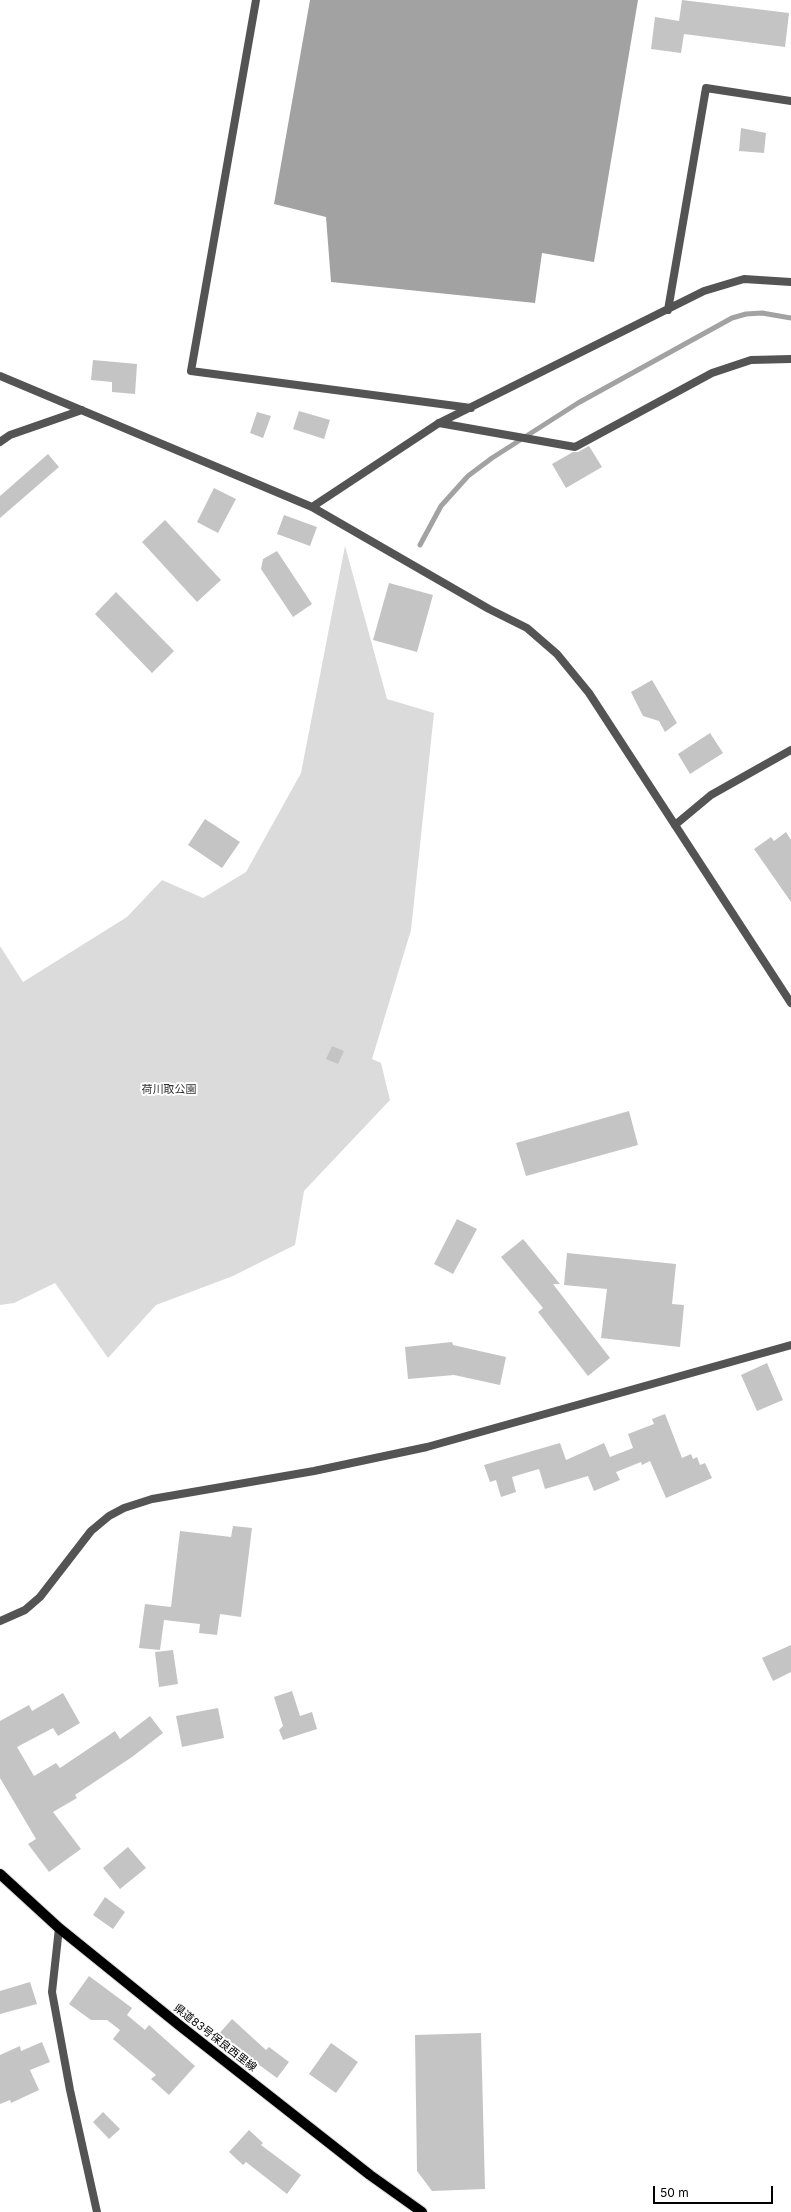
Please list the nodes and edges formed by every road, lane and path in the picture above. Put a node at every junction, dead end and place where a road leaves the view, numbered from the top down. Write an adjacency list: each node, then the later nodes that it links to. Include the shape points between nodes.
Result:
1 (256, 0): 7 (street, via 192,371)
2 (791, 101): 4 (street, via 706,88)
3 (791, 282): 4 (street, via 744,279 704,291)
4 (668, 310): 7 (street)
5 (791, 359): 9 (street, via 751,360 712,373 575,447)
6 (0, 376): 8 (street)
7 (470, 408): 9 (street)
8 (82, 410): 10 (street, via 10,435); 11 (street)
9 (439, 423): 11 (street)
10 (0, 442)
11 (312, 507): 13 (street, via 489,609 527,628 557,654 590,693)
12 (791, 750): 13 (street, via 711,794)
13 (675, 825): 14 (street)
14 (791, 1003)
15 (791, 1345): 16 (street, via 427,1447 314,1471 152,1499 124,1508 109,1516 91,1531 40,1597 25,1610)
16 (0, 1621)
17 (0, 1874): 18 (main road, 県道83号保良西里線)
18 (59, 1928): 19 (street, via 52,1992 70,2090); 20 (main road, 県道83号保良西里線, via 370,2176)
19 (97, 2212)
20 (422, 2212)

